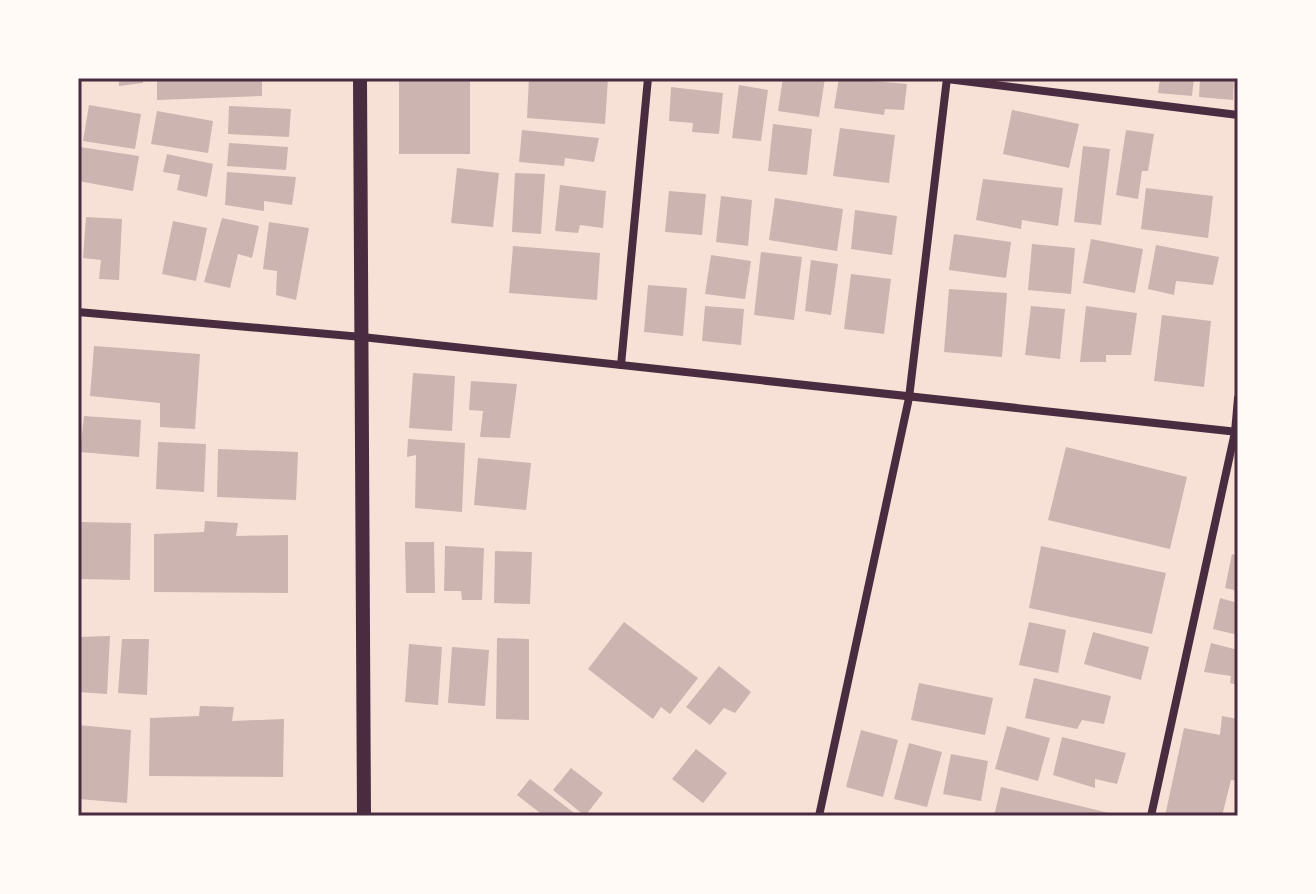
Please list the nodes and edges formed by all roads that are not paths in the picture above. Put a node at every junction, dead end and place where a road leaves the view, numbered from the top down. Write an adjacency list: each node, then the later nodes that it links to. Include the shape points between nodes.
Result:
1 (360, 78): 6 (street)
2 (648, 78): 7 (street)
3 (947, 78): 4 (street); 8 (street)
4 (1238, 115)
5 (78, 312): 6 (street)
6 (362, 337): 7 (street); 11 (street)
7 (621, 365): 8 (street)
8 (909, 398): 10 (street); 12 (street)
9 (1238, 398): 10 (street)
10 (1236, 432): 13 (street)
11 (364, 816)
12 (819, 816)
13 (1151, 816)

